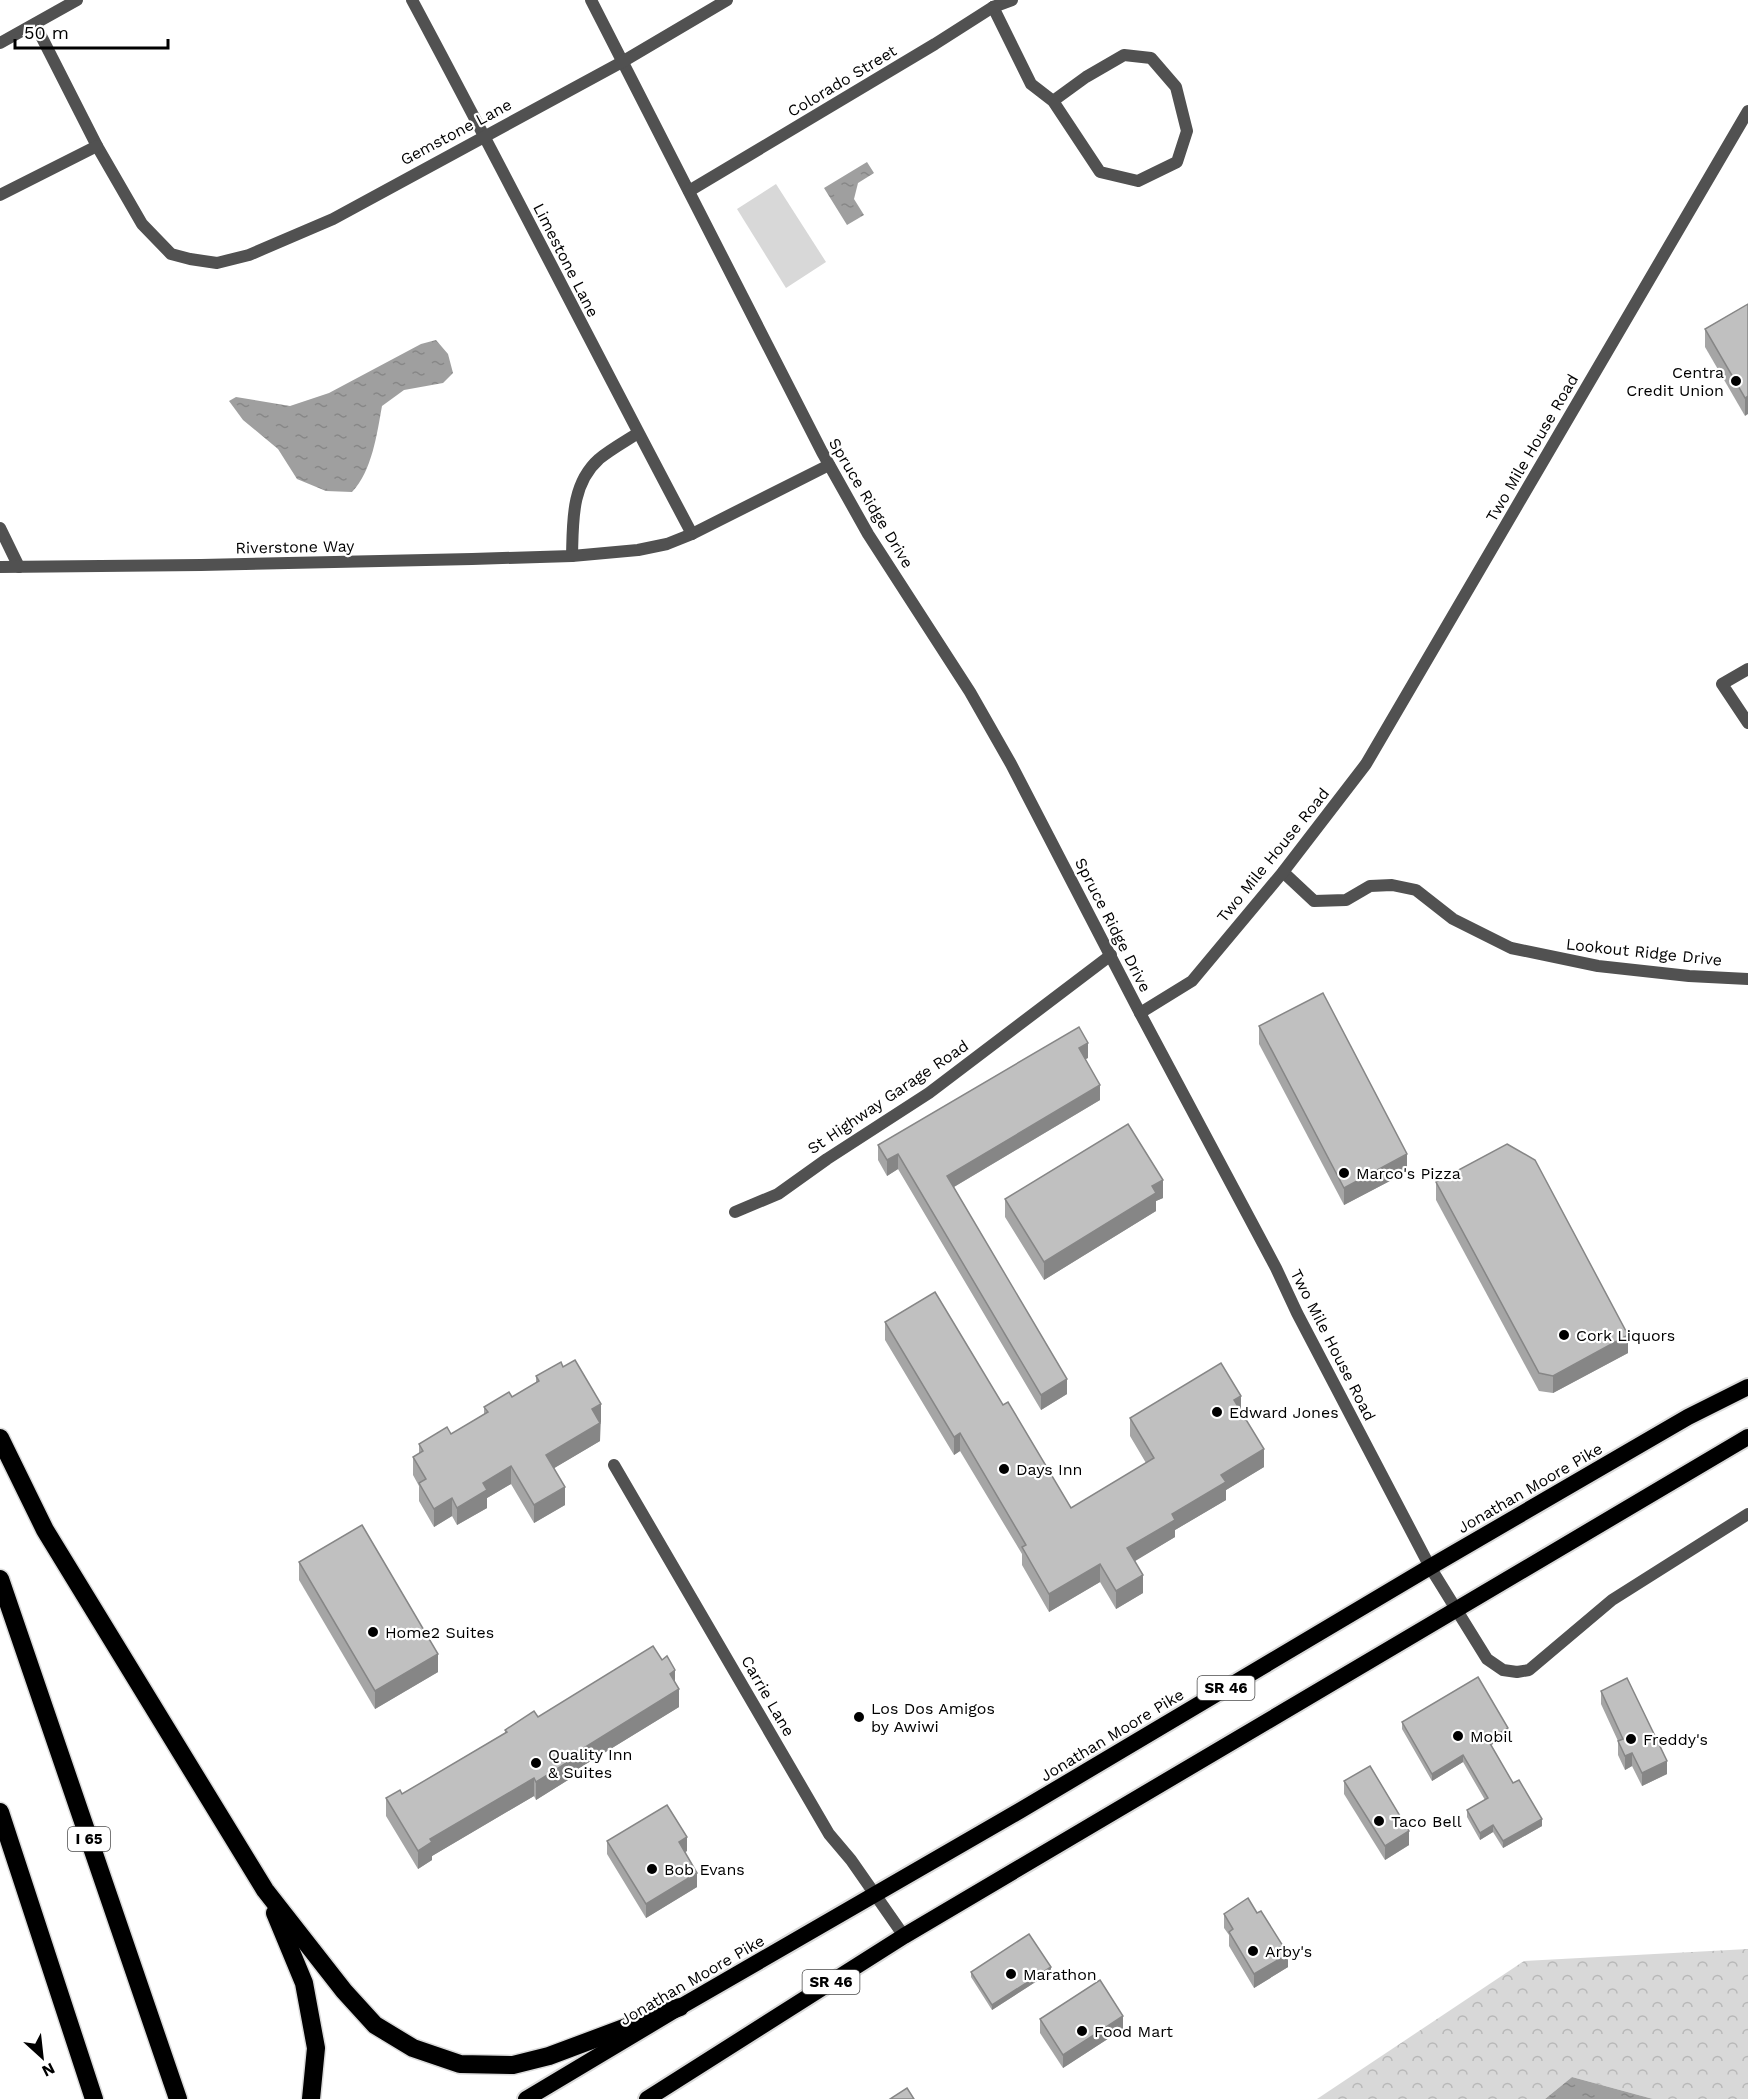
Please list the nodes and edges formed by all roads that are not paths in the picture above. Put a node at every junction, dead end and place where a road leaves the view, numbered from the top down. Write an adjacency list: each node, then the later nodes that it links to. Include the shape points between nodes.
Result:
1 (77, 0): 7 (street)
2 (412, 0): 12 (street, Limestone Lane)
3 (591, 0): 9 (street, Spruce Ridge Drive)
4 (727, 0): 9 (street, Gemstone Lane)
5 (1012, 0): 6 (street, Colorado Street)
6 (993, 7): 10 (street, via 1031,84); 14 (street, Colorado Street)
7 (35, 24): 8 (street); 13 (street)
8 (0, 43)
9 (622, 62): 12 (street, Gemstone Lane); 14 (street, Spruce Ridge Drive)
10 (1053, 101): 10 (street, via 1100,172 1138,181 1177,162 1187,131 1176,87 1151,58 1124,55)
11 (1748, 111): 25 (street, Two Mile House Road, via 1366,764)
12 (484, 135): 13 (street, Gemstone Lane, via 333,219 249,255 217,262 171,254 142,224); 16 (street, Limestone Lane)
13 (97, 146): 15 (street)
14 (689, 191): 17 (street, Spruce Ridge Drive)
15 (0, 195)
16 (638, 433): 19 (street, Limestone Lane); 20 (street, via 598,460 583,480 573,509)
17 (829, 465): 19 (street, Riverstone Way); 26 (street, Spruce Ridge Drive, via 868,534 970,692)
18 (0, 528): 22 (street)
19 (692, 534): 20 (street, Riverstone Way, via 667,544)
20 (572, 556): 22 (street, Riverstone Way)
21 (0, 567): 22 (street, Riverstone Way)
22 (20, 567)
23 (1748, 669): 24 (street, via 1722,684)
24 (1748, 723)
25 (1283, 872): 27 (street, Lookout Ridge Drive, via 1314,901 1346,900 1370,886 1416,890 1453,919 1511,948 1552,958 1689,976); 28 (street, Two Mile House Road, via 1192,981)
26 (1111, 955): 28 (street, Spruce Ridge Drive); 29 (street, St Highway Garage Road, via 930,1093 778,1194)
27 (1748, 979)
28 (1140, 1013): 35 (street, Two Mile House Road)
29 (735, 1212)
30 (1748, 1387): 35 (highway, Jonathan Moore Pike / SR 46, via 1688,1417)
31 (1748, 1437): 37 (highway, SR 46)
32 (0, 1438): 39 (highway, via 45,1530)
33 (614, 1466): 40 (street, Carrie Lane, via 829,1834)
34 (1748, 1514): 37 (street, Two Mile House Road, via 1612,1600 1529,1670 1503,1670 1494,1665)
35 (1430, 1567): 37 (street, Two Mile House Road); 40 (highway, Jonathan Moore Pike / SR 46)
36 (0, 1579): 44 (highway, I 65)
37 (1456, 1609): 41 (highway, SR 46)
38 (0, 1812): 43 (highway)
39 (265, 1890): 42 (highway, via 375,2025 413,2048 460,2064 513,2065 549,2056); 45 (highway, via 304,1983 316,2048)
40 (875, 1895): 41 (street, Carrie Lane); 42 (highway, Jonathan Moore Pike / SR 46)
41 (904, 1936): 47 (highway, SR 46)
42 (680, 2007): 46 (highway, Jonathan Moore Pike / SR 46)
43 (94, 2099)
44 (178, 2099)
45 (311, 2099)
46 (526, 2099)
47 (647, 2099)

